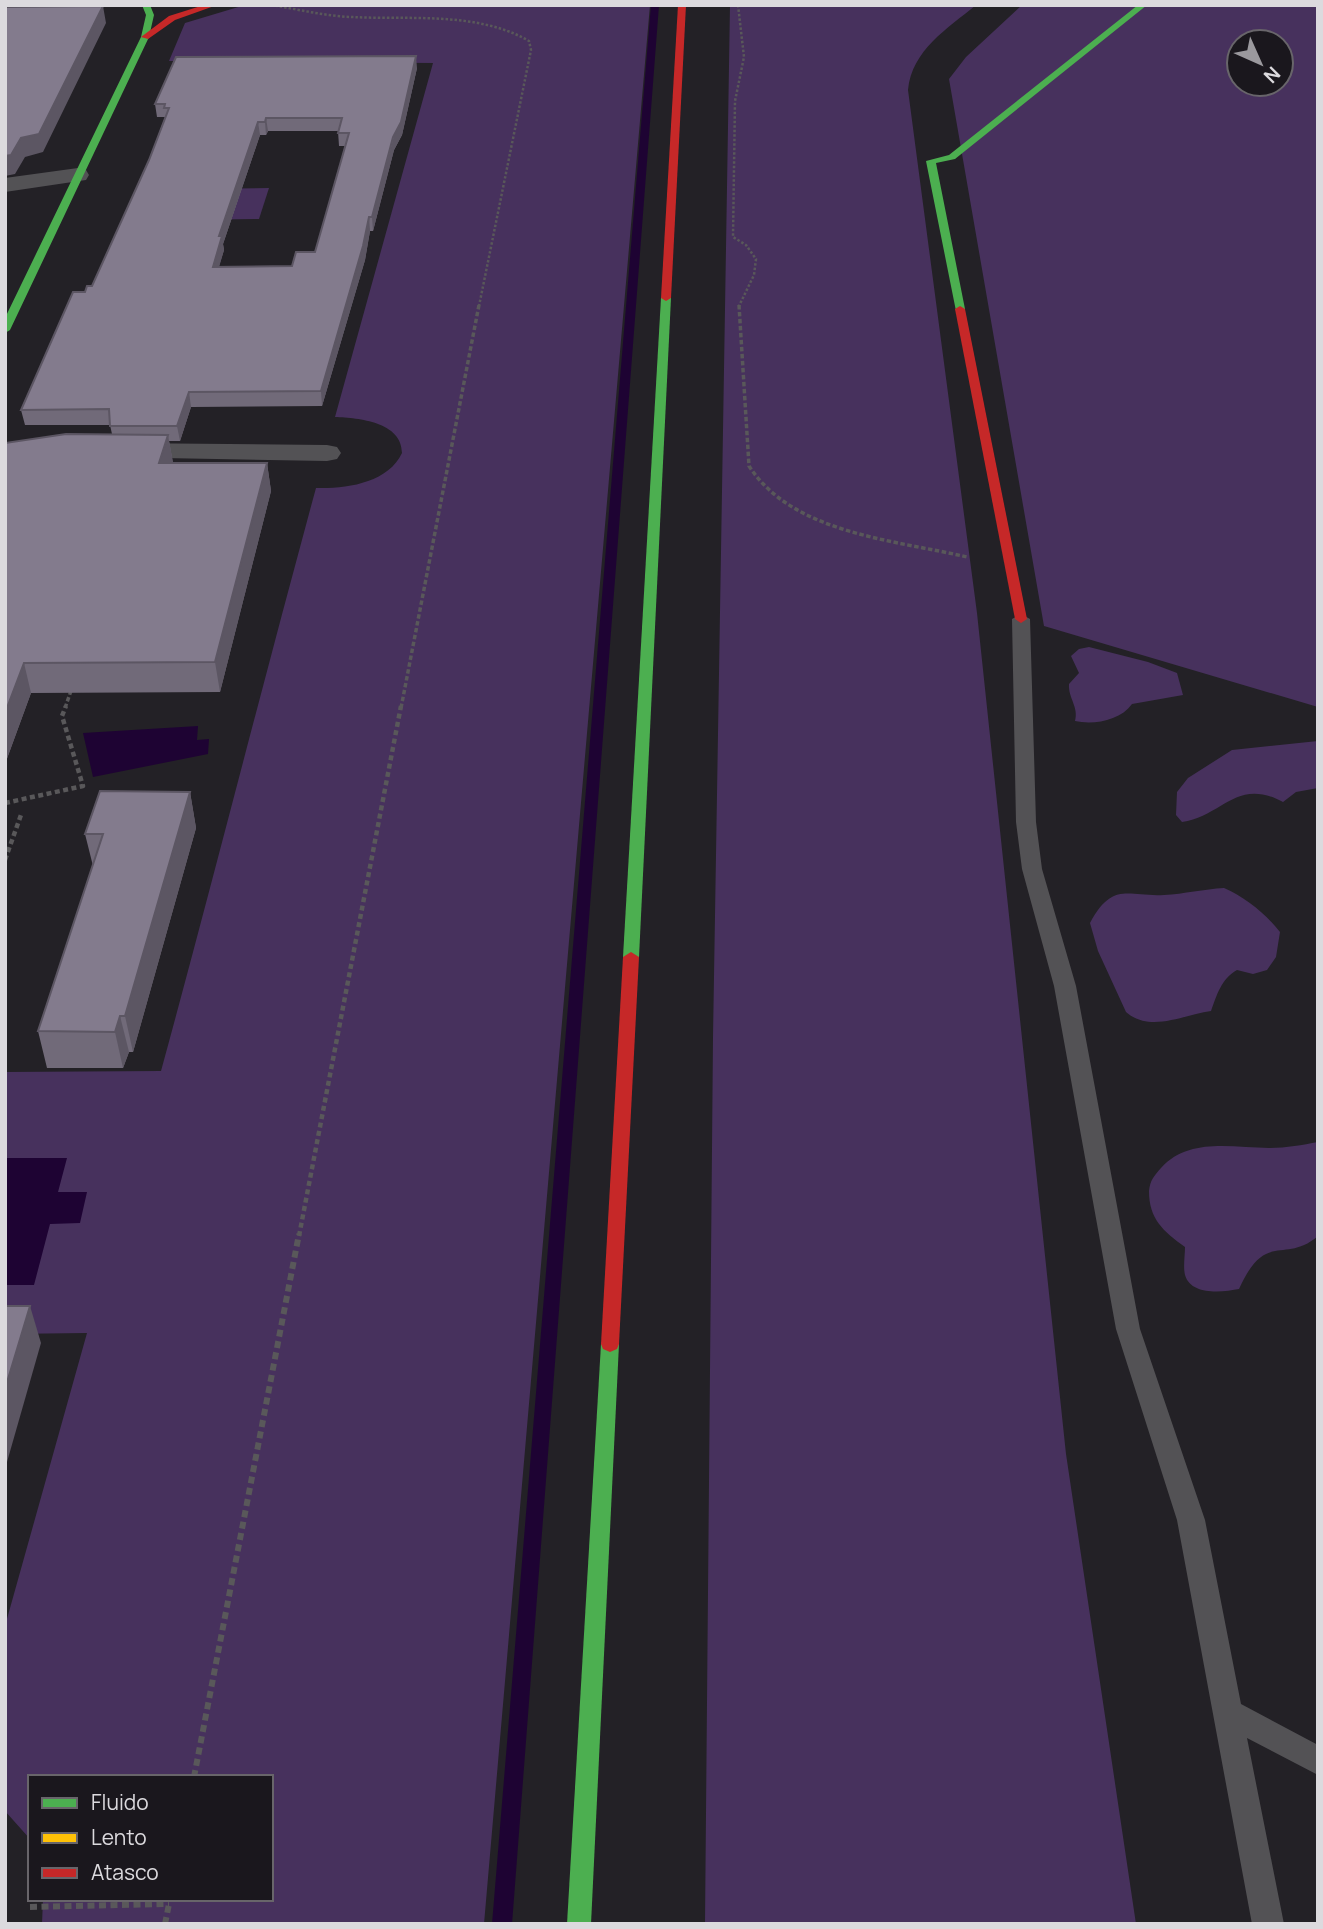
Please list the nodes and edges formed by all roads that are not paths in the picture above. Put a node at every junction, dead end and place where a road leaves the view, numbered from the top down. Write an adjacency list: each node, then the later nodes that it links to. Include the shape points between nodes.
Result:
1 (30, 5): 7 (main road)
2 (88, 5): 7 (main road)
3 (146, 5): 6 (main road, via 176,11); 8 (main road, via 150,15)
4 (682, 5): 17 (main road)
5 (1143, 5): 14 (main road, via 952,157 931,161)
6 (207, 7): 8 (main road, via 172,18)
7 (5, 10)
8 (145, 37): 9 (main road)
9 (78, 175): 10 (street); 11 (main road)
10 (5, 185)
11 (5, 330)
12 (96, 451): 13 (street)
13 (327, 453)
14 (1021, 620): 15 (lane, via 1026,822 1032,869 1065,986 1128,1329 1191,1520)
15 (1228, 1712): 16 (lane); 18 (lane)
16 (1318, 1761)
17 (579, 1924)
18 (1268, 1924)

